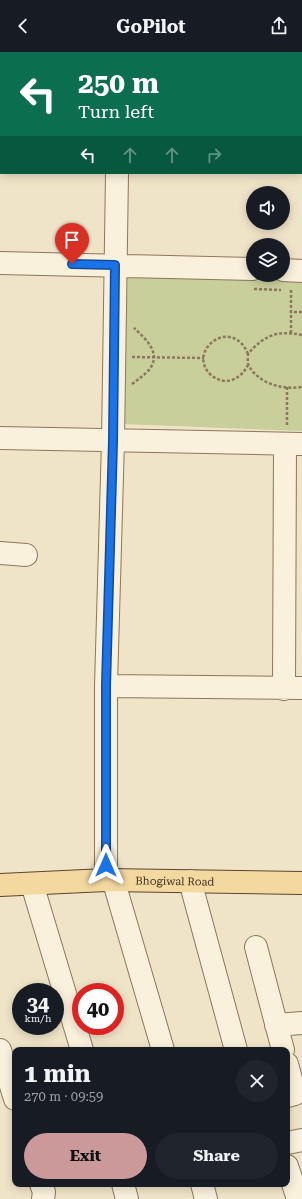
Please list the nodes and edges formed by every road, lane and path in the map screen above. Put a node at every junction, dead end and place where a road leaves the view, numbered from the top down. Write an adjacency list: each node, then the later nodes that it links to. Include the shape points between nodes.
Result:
1 (117, 174): 3 (street)
2 (0, 263): 3 (street)
3 (115, 265): 4 (street); 11 (street)
4 (246, 278)
5 (287, 282): 6 (path)
6 (291, 312): 7 (path); 9 (path)
7 (302, 312)
8 (130, 324): 13 (path, via 149,342)
9 (291, 333): 10 (path); 12 (path, via 267,337 255,345)
10 (302, 335)
11 (114, 347): 13 (path, via 127,349 132,357); 21 (street)
12 (248, 354): 14 (path, via 242,344 227,336 211,342); 15 (path)
13 (154, 357): 14 (path); 16 (path, via 148,372)
14 (204, 358): 15 (path, via 210,374 224,381 235,379)
15 (248, 365): 18 (path, via 264,381)
16 (130, 386)
17 (302, 386): 18 (path)
18 (287, 387): 19 (path)
19 (290, 433): 21 (street); 25 (street)
20 (0, 438): 21 (street)
21 (113, 441): 24 (street)
22 (0, 553): 23 (street)
23 (26, 555)
24 (106, 686): 25 (street); 26 (street)
25 (293, 688)
26 (110, 880): 27 (main road, Bhogiwal Road); 29 (main road, Bhogiwal Road); 35 (street)
27 (190, 881): 28 (main road, Bhogiwal Road); 36 (street)
28 (302, 883)
29 (32, 884): 30 (main road, Bhogiwal Road); 34 (street)
30 (0, 885)
31 (256, 947): 33 (street)
32 (302, 1023): 33 (street)
33 (276, 1025): 37 (street)
34 (81, 1047)
35 (162, 1047)
36 (235, 1047)
37 (282, 1047)
38 (0, 1050): 40 (street)
39 (290, 1075): 41 (street, via 295,1094)
40 (12, 1089)
41 (290, 1095)
42 (302, 1140): 43 (street)
43 (290, 1142)
44 (290, 1175): 51 (street)
45 (42, 1187): 48 (street)
46 (124, 1187): 49 (street)
47 (203, 1187): 50 (street)
48 (43, 1199)
49 (127, 1199)
50 (206, 1199)
51 (298, 1199)

